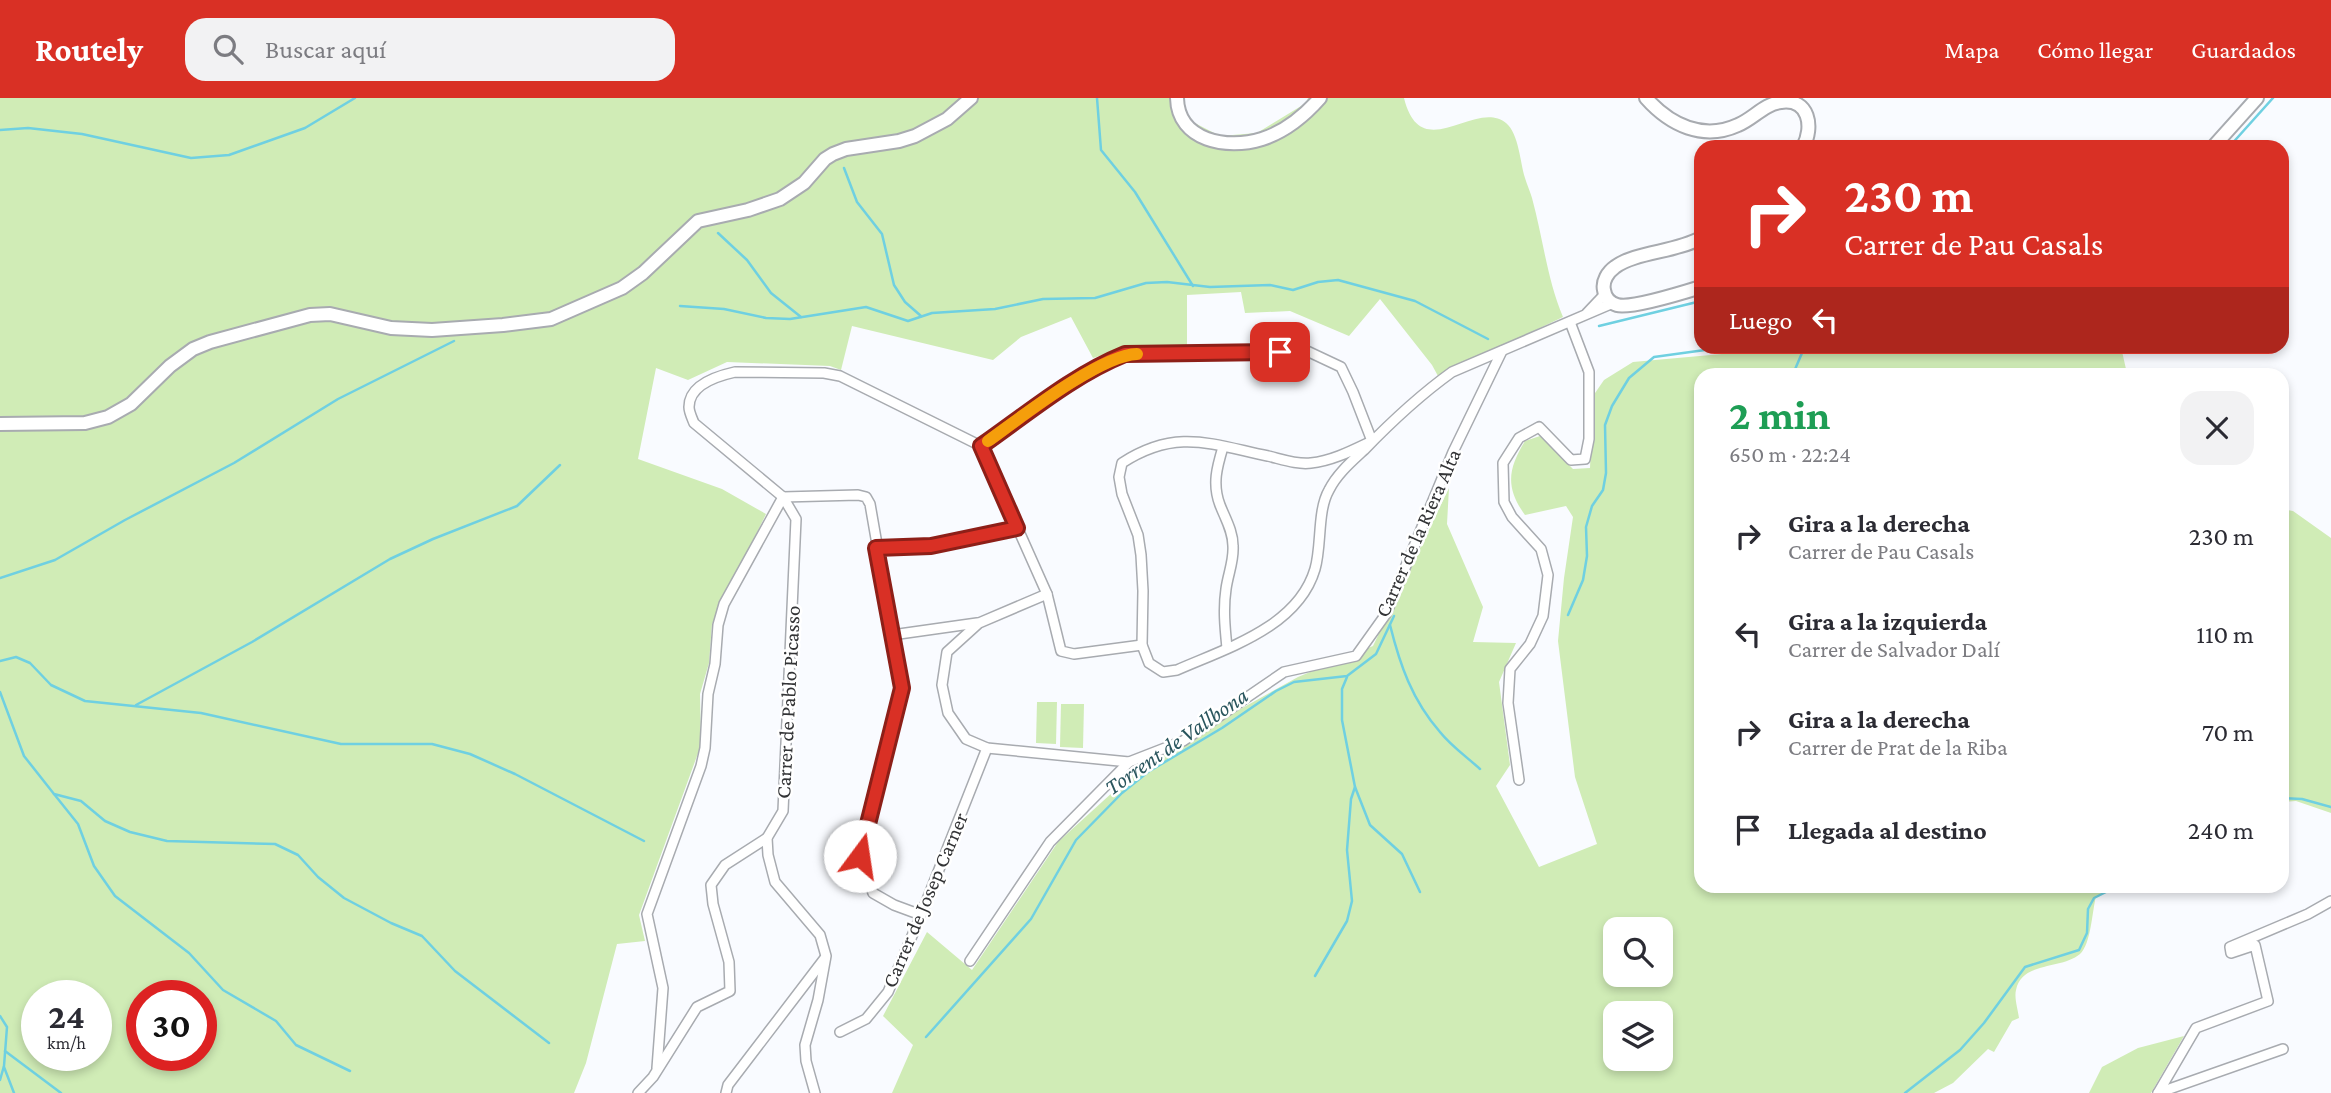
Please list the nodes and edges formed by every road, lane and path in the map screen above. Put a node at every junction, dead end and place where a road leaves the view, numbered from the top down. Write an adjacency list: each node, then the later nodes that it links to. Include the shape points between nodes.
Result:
1 (971, 98): 13 (main road, via 947,119 915,136 833,154 780,199 698,221 643,274 551,319 432,330 310,315 193,349 124,410 100,420)
2 (1177, 98): 3 (main road, via 1180,118 1193,132 1211,141 1238,143 1272,135)
3 (1320, 98)
4 (1646, 98): 6 (main road, via 1675,123 1698,131 1739,125 1774,104 1794,103 1809,120)
5 (2257, 98): 7 (main road)
6 (1806, 140)
7 (2219, 140)
8 (1694, 241): 10 (main road, via 1614,267 1604,280)
9 (1694, 290): 10 (main road, via 1619,306)
10 (1609, 299): 11 (street)
11 (1570, 322): 12 (street); 27 (street, via 1589,372 1585,459 1571,460 1539,426 1519,438 1503,463 1504,502 1541,549 1548,575 1544,616 1510,669 1508,703)
12 (1502, 351): 14 (street, via 1452,372); 26 (street, Carrer de la Riera Alta, via 1453,452 1386,614 1356,656 1284,672 1183,741)
13 (0, 424)
14 (1372, 441): 15 (street, via 1340,367 1307,351 1125,354 1055,394); 16 (street, via 1309,464); 24 (street, via 1326,494 1315,569 1301,597 1279,619)
15 (981, 446): 17 (street, via 840,376 735,372 701,386 692,395 689,408 694,423); 18 (street)
16 (1223, 447): 23 (street, via 1196,441 1166,442 1122,463 1122,494 1139,535); 24 (street, via 1214,476 1233,545 1224,617)
17 (783, 497): 19 (street, via 866,497); 28 (street, Carrer de Pablo Picasso, via 796,519 784,798 783,811); 35 (street, via 724,604 701,766 647,914 663,988)
18 (1017, 528): 19 (street, via 931,546); 20 (street)
19 (876, 548): 22 (street)
20 (1047, 594): 21 (street); 23 (street, via 1061,651 1074,654)
21 (979, 623): 22 (street); 25 (street, via 947,652 942,685 948,713 966,739)
22 (892, 635): 30 (street, via 902,688 860,856 873,893)
23 (1142, 645): 24 (street, via 1149,663 1163,672)
24 (1227, 648)
25 (987, 748): 26 (street, Carrer de la Riera Alta); 30 (street, Carrer de Josep Carner)
26 (1129, 762): 32 (street, via 1051,842)
27 (1519, 780)
28 (767, 838): 31 (street, via 775,882 820,935); 35 (street, via 725,865 711,885 729,962 730,991 697,1007)
29 (2331, 901): 39 (street, via 2230,947 2231,953 2255,945 2268,1001 2196,1027)
30 (921, 915): 33 (street, Carrer de Josep Carner, via 888,992 866,1019)
31 (826, 956): 37 (street, via 727,1085); 38 (street, via 805,1045)
32 (970, 961)
33 (839, 1032)
34 (2283, 1049): 39 (street)
35 (657, 1068): 36 (street)
36 (638, 1093)
37 (726, 1093)
38 (816, 1093)
39 (2158, 1093)

